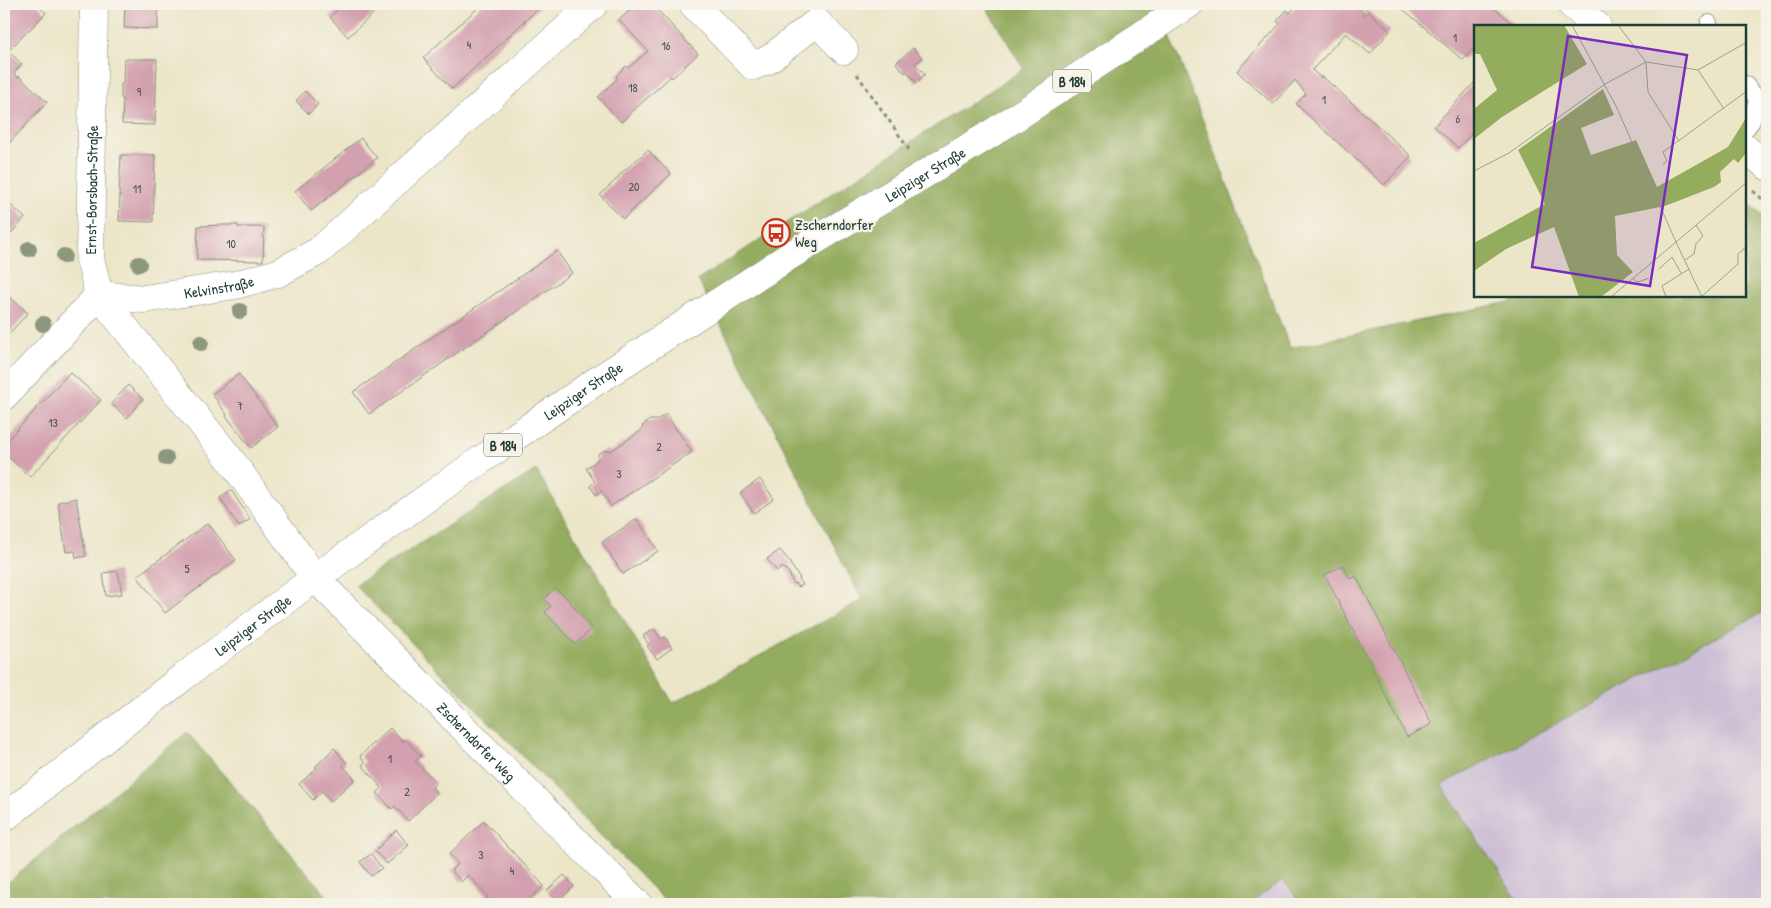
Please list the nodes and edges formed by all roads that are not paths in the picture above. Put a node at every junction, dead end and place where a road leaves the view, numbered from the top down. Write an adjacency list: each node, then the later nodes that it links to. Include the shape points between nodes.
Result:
1 (94, 4): 12 (street, Ernst-Borsbach-Straße, via 90,260)
2 (594, 4): 12 (street, Kelvinstraße, via 319,251 278,273 235,285 144,299)
3 (693, 4): 7 (street, via 753,66 768,60 817,22)
4 (1189, 4): 14 (street, Leipziger Straße / B 184, via 989,135 791,255 598,380)
5 (1571, 4): 6 (street)
6 (1596, 25)
7 (844, 50)
8 (1746, 85): 9 (lane, via 1757,98 1752,121)
9 (1746, 129)
10 (1746, 149): 11 (street)
11 (1767, 166)
12 (99, 295): 13 (street); 14 (street, via 230,459)
13 (4, 396)
14 (315, 578): 15 (street, Leipziger Straße / B 184); 16 (street, Zscherndorfer Weg)
15 (4, 818)
16 (638, 904)

